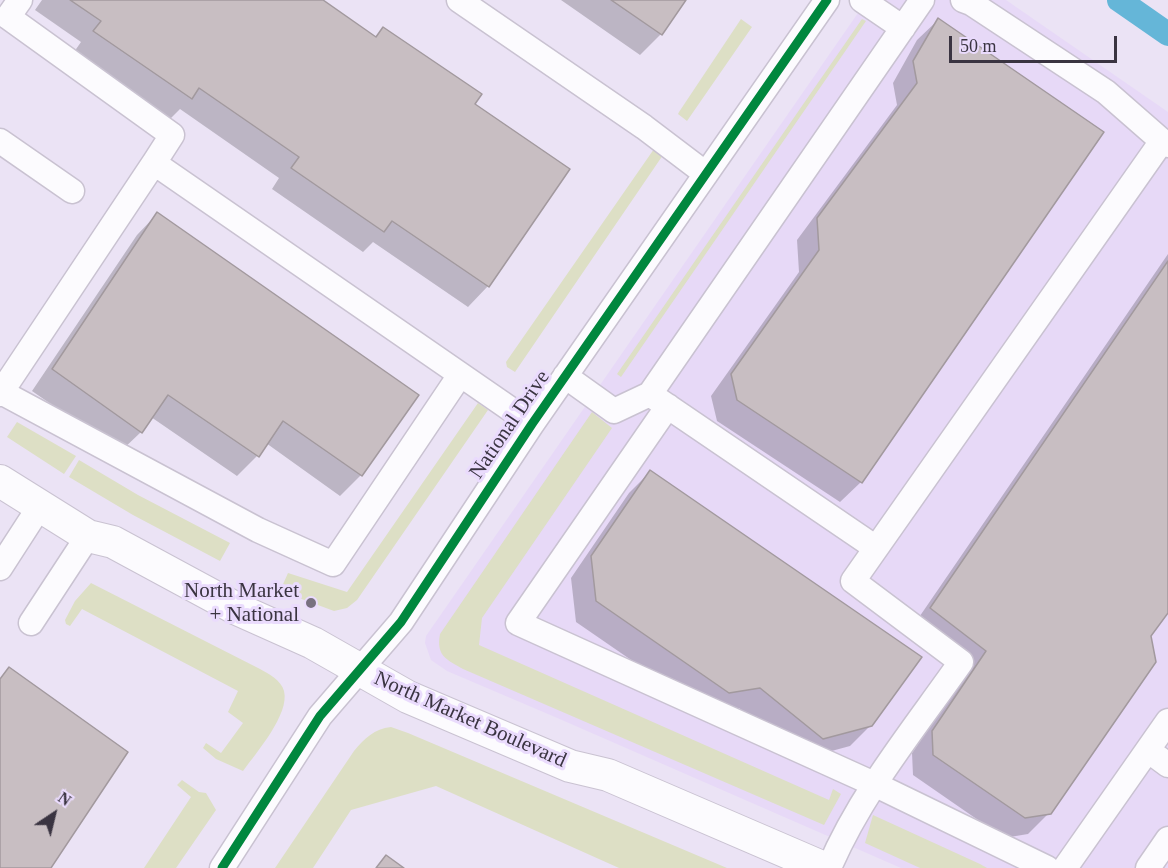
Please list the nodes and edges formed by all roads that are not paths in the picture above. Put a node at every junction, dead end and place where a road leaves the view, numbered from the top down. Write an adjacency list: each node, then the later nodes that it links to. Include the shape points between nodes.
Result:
1 (20, 0): 10 (street, via 8,17 172,135)
2 (459, 0): 11 (street)
3 (827, 0): 11 (street, National Drive)
4 (862, 0): 7 (street)
5 (922, 0): 7 (street)
6 (963, 0): 9 (street, via 1106,92)
7 (903, 28): 16 (street)
8 (0, 141): 12 (street)
9 (1165, 143): 21 (street)
10 (154, 163): 13 (street); 15 (street)
11 (706, 174): 14 (street, National Drive)
12 (72, 191)
13 (460, 375): 15 (street, via 333,564 258,530); 17 (street)
14 (566, 376): 16 (street, via 614,411); 17 (street, National Drive)
15 (0, 393)
16 (659, 400): 21 (street); 28 (street, via 518,622)
17 (532, 424): 24 (street, National Drive, via 401,622)
18 (0, 482): 19 (main road, North Market Boulevard)
19 (40, 506): 20 (main road, North Market Boulevard); 22 (street)
20 (88, 536): 23 (street); 24 (main road, North Market Boulevard, via 113,542)
21 (876, 548): 28 (street, via 853,581 961,662)
22 (0, 568)
23 (31, 623)
24 (360, 670): 30 (street, National Drive, via 320,716); 31 (main road, North Market Boulevard, via 419,702 570,766 608,775)
25 (1168, 722): 26 (street)
26 (1149, 751): 27 (street); 34 (street)
27 (1168, 765)
28 (874, 784): 32 (street); 33 (street)
29 (1168, 839): 35 (street)
30 (222, 868)
31 (824, 868)
32 (829, 868)
33 (1047, 868)
34 (1065, 868)
35 (1148, 868)

